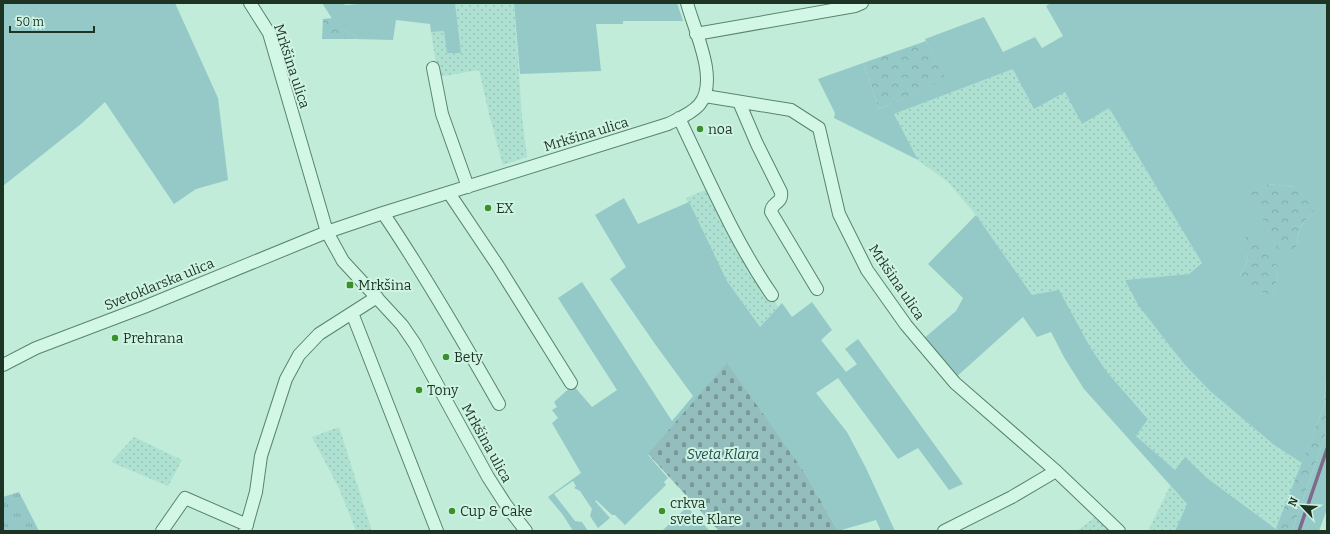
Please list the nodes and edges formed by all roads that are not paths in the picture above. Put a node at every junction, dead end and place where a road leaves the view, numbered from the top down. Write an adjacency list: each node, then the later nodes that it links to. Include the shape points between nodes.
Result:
1 (250, 3): 12 (street, Mrkšina ulica, via 269,33)
2 (687, 3): 4 (street)
3 (862, 3): 4 (street)
4 (696, 34): 6 (street, via 707,71 708,84)
5 (433, 68): 9 (street, via 442,114)
6 (705, 96): 7 (street, Mrkšina ulica); 8 (street, Mrkšina ulica, via 695,109)
7 (739, 102): 13 (street, via 781,192 781,199 773,206 772,212); 20 (street, Mrkšina ulica, via 791,110 819,128 838,214 867,270 906,325 955,383)
8 (679, 118): 9 (street, Mrkšina ulica, via 668,124); 14 (street, via 754,269)
9 (468, 187): 10 (street, Mrkšina ulica)
10 (449, 193): 11 (street, Mrkšina ulica); 18 (street)
11 (383, 213): 12 (street, Mrkšina ulica); 19 (street, Mrkšina ulica, via 444,308)
12 (327, 232): 15 (street, Mrkšina ulica, via 343,261); 17 (street, Svetoklarska ulica, via 36,348)
13 (817, 288)
14 (772, 295)
15 (377, 297): 16 (street); 24 (street, Mrkšina ulica, via 415,344 488,477)
16 (352, 313): 21 (street, via 319,334 299,355 286,379 261,456 256,492); 23 (street)
17 (3, 365)
18 (571, 383)
19 (499, 404)
20 (1056, 471): 25 (street, via 1012,497); 26 (street, Mrkšina ulica)
21 (246, 528): 22 (street, via 185,498)
22 (162, 531)
23 (437, 531)
24 (526, 531)
25 (944, 531)
26 (1119, 531)

